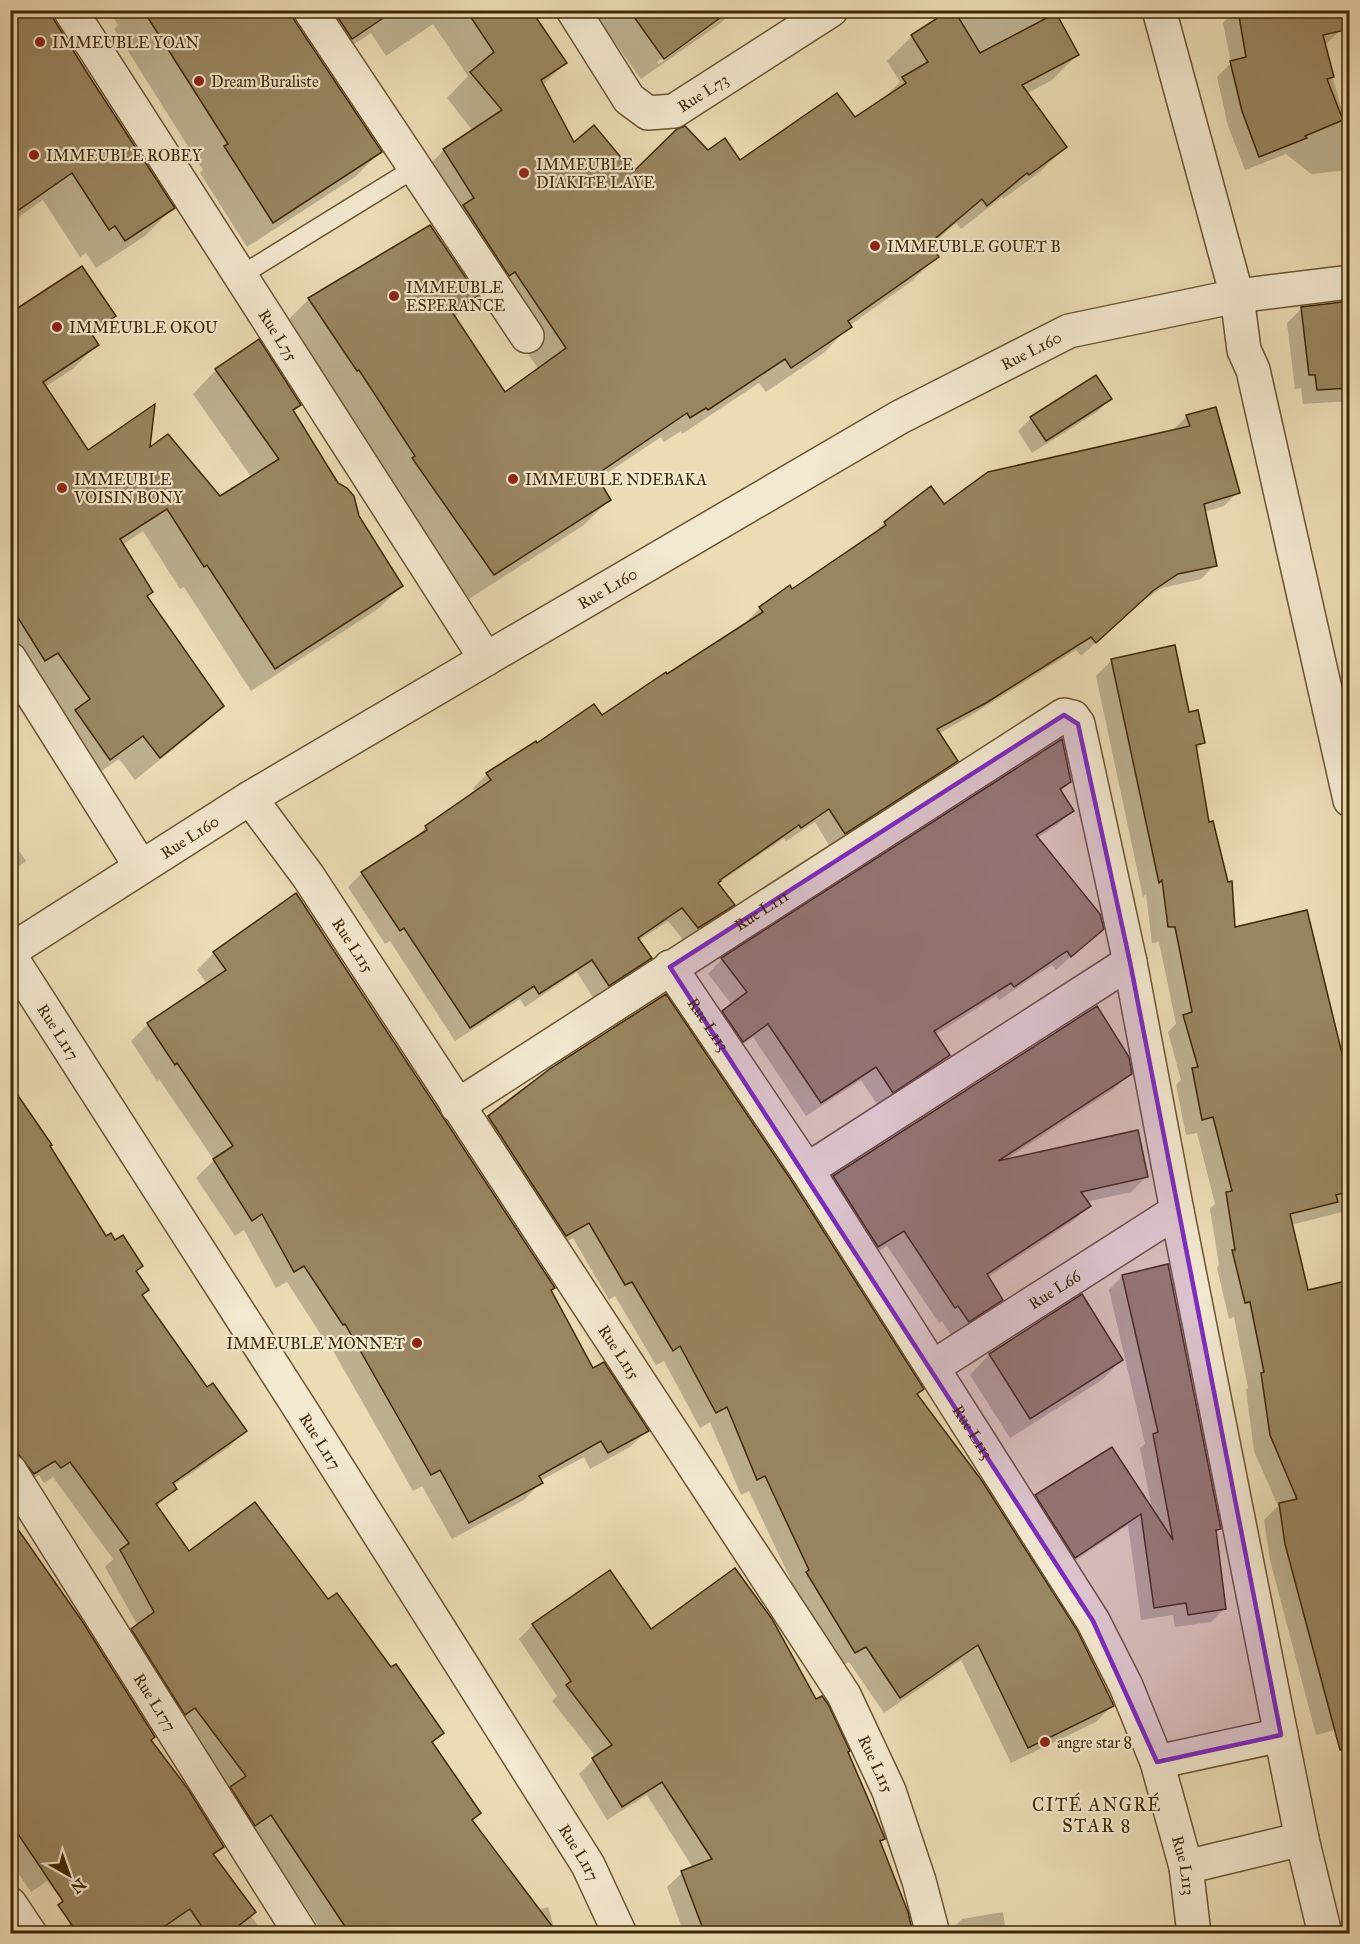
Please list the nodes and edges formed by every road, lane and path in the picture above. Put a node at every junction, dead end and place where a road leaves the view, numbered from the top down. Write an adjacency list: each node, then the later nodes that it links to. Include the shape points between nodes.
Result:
1 (70, 10): 7 (street, Rue L75)
2 (310, 10): 6 (street)
3 (573, 10): 4 (street, Rue L73, via 629,99 648,113 674,111)
4 (831, 10)
5 (1159, 10): 9 (street)
6 (415, 168): 7 (lane); 10 (street)
7 (240, 276): 12 (street, Rue L75)
8 (1350, 282): 9 (street, Rue L160)
9 (1237, 296): 12 (street, Rue L160, via 1069,331 900,417); 14 (street, via 1244,350 1253,370)
10 (527, 336)
11 (10, 659): 15 (street)
12 (486, 659): 13 (street, Rue L160)
13 (250, 798): 15 (street, Rue L160); 20 (street, Rue L115, via 308,876)
14 (1350, 800)
15 (141, 867): 16 (street, Rue L160)
16 (10, 951)
17 (10, 956): 32 (street, Rue L117, via 588,1865)
18 (1130, 962): 19 (street, Rue L111, via 1078,724 1073,717 1064,715); 21 (street); 22 (street)
19 (670, 967): 20 (street, Rue L111); 21 (street, Rue L113)
20 (458, 1106): 33 (street, Rue L115, via 843,1695 889,1791 920,1881)
21 (807, 1170): 23 (street, Rue L113)
22 (1177, 1211): 23 (street, Rue L66); 25 (street)
23 (933, 1367): 26 (street, Rue L113, via 1093,1621 1126,1686)
24 (10, 1471): 31 (street, Rue L177)
25 (1281, 1735): 26 (street); 27 (street)
26 (1157, 1762): 28 (street, Rue L113)
27 (1302, 1839): 28 (street); 35 (street)
28 (1186, 1867): 34 (street, Rue L113)
29 (10, 1904): 30 (street)
30 (30, 1934)
31 (301, 1934)
32 (620, 1934)
33 (933, 1934)
34 (1194, 1934)
35 (1325, 1934)

